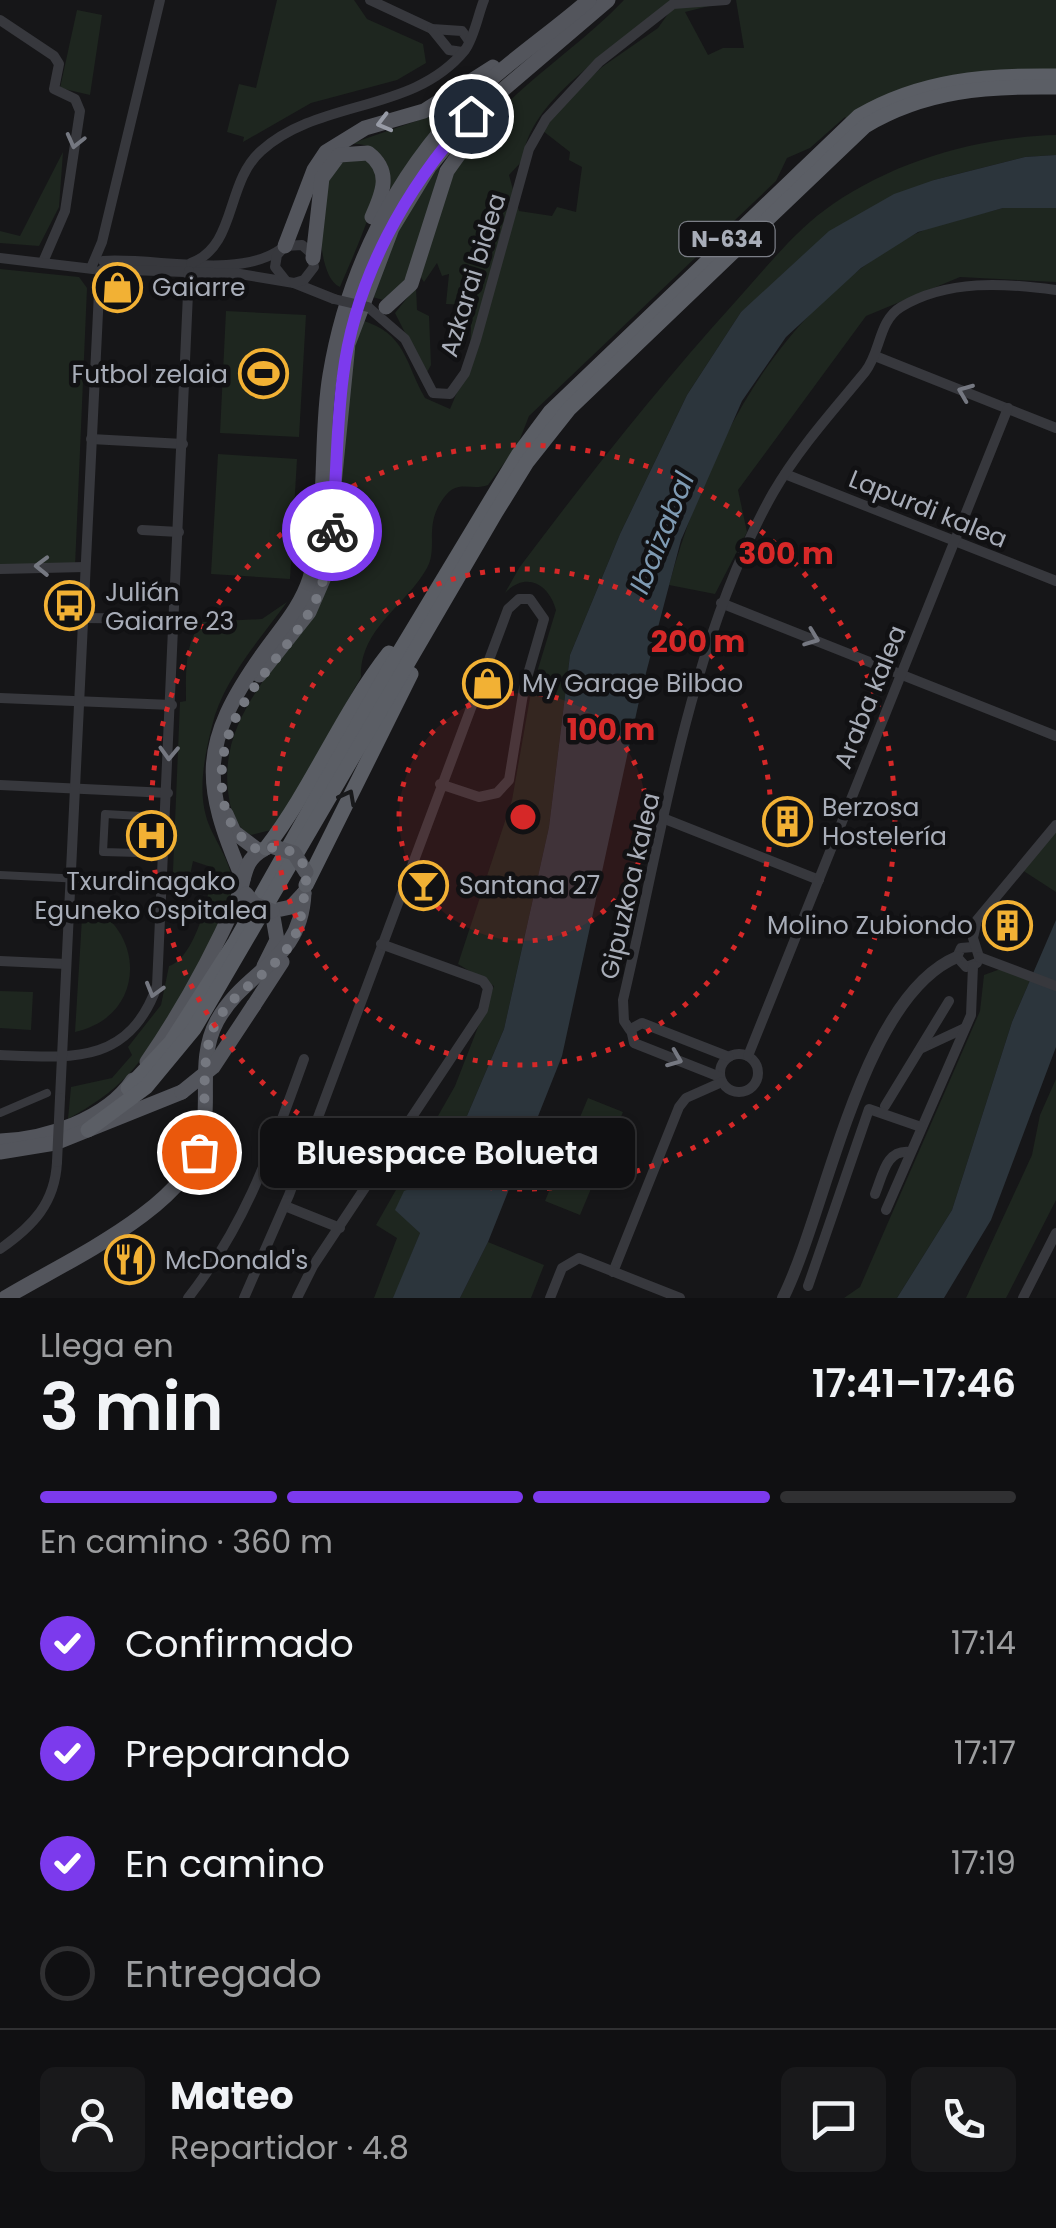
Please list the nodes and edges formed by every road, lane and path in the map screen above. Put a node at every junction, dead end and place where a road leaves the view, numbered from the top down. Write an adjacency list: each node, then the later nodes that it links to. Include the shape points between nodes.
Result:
1 (160, 0): 26 (street)
2 (370, 0): 9 (street)
3 (484, 0): 7 (street)
4 (587, 0): 21 (main road, one-way to 21, via 451,97 354,133 326,152); 35 (main road, via 468,100 428,145 386,208 362,261)
5 (608, 0): 12 (main road)
6 (726, 0): 33 (street, Azkarai bidea, via 674,4 599,62 546,119 529,149 465,373 450,394 433,393)
7 (477, 16): 10 (street); 11 (street)
8 (0, 20): 23 (street, one-way to 23, via 54,56 54,89 74,99 80,111 65,211)
9 (432, 30): 10 (street); 13 (street)
10 (456, 30): 11 (street); 13 (street)
11 (469, 41): 14 (street)
12 (554, 44): 31 (main road, via 464,142 436,200 411,284); 62 (main road, via 471,116 418,183 378,256 348,344 322,586 242,700 224,754 228,819 240,837)
13 (446, 45): 14 (street); 15 (street)
14 (462, 52): 15 (street)
15 (444, 65): 20 (street, via 413,90 304,126 261,150 238,180)
16 (1056, 76): 41 (highway, N-634, via 925,86 850,122 550,412)
17 (1056, 88): 19 (highway, N-634, via 943,94)
18 (1056, 98): 19 (highway, via 958,99)
19 (885, 114): 41 (highway, N-634, via 838,147 569,409)
20 (220, 241): 25 (street); 27 (street)
21 (283, 248): 24 (street, via 302,245); 25 (street, via 263,260); 28 (street, via 275,267)
22 (0, 258): 23 (street)
23 (43, 262): 26 (street)
24 (313, 262): 28 (street, via 304,280); 30 (street, via 320,286); 35 (main road, via 322,178 339,156 368,153 384,172 384,186 334,321)
25 (234, 264): 27 (street)
26 (95, 265): 27 (street); 38 (street)
27 (190, 267): 28 (street); 39 (street)
28 (290, 282): 30 (street)
29 (1056, 290): 34 (street, Gipuzkoa kalea, via 986,283 912,302 890,315)
30 (334, 299): 32 (street, bridge)
31 (386, 307): 32 (street); 33 (street)
32 (368, 308): 33 (street)
33 (395, 328)
34 (875, 356): 36 (street, one-way to 34); 40 (street, Gipuzkoa kalea)
35 (330, 376): 69 (main road, via 312,573 302,599 231,702 216,741 215,812)
36 (1008, 408): 37 (street); 44 (street, Araba kalea)
37 (1056, 428)
38 (91, 440): 39 (street); 45 (street)
39 (182, 444): 43 (street)
40 (785, 474): 44 (street, Lapurdi kalea); 48 (street, Gipuzkoa kalea)
41 (479, 528): 62 (highway, N-634, via 453,548); 64 (highway, N-634); 64 (highway, N-634, via 411,632); 68 (highway, N-634, one-way to 41, via 477,557)
42 (142, 530): 43 (street)
43 (179, 532): 50 (street)
44 (954, 541): 47 (street, Lapurdi kalea); 51 (street, Araba kalea)
45 (85, 567): 46 (street, one-way to 46); 49 (street)
46 (0, 569)
47 (1056, 581)
48 (722, 603): 51 (street, one-way to 51); 60 (street, Gipuzkoa kalea)
49 (83, 618): 50 (street); 53 (street)
50 (175, 619): 54 (street)
51 (904, 674): 55 (street); 67 (street, Araba kalea)
52 (0, 698): 53 (street)
53 (79, 700): 54 (street); 58 (street)
54 (172, 705): 59 (street, one-way to 59)
55 (1056, 736)
56 (440, 784): 56 (street, via 479,798 498,793 509,780 544,619 530,599 508,608); 73 (street)
57 (0, 785): 58 (street)
58 (76, 789): 59 (street); 66 (street)
59 (168, 793): 70 (street)
60 (665, 820): 67 (street); 82 (street, Gipuzkoa kalea, via 624,1000)
61 (1056, 825): 75 (street, via 978,920)
62 (266, 849): 68 (main road, bridge, via 294,853); 69 (main road, via 247,862)
63 (103, 852): 63 (street, via 105,814 141,816 139,853)
64 (284, 870): 90 (highway, via 190,1014); 95 (highway, via 173,1058 127,1104)
65 (0, 875): 66 (street)
66 (70, 879): 70 (street); 77 (street)
67 (819, 880): 85 (street, Araba kalea)
68 (306, 883): 71 (main road, via 291,907); 72 (main road)
69 (244, 885): 71 (main road, bridge, via 254,904); 90 (main road, via 204,970)
70 (164, 888): 87 (street, one-way to 87, via 157,986 142,1019 107,1048)
71 (272, 911): 78 (main road, via 276,940)
72 (293, 941): 78 (main road); 95 (main road, bridge, via 213,1066 182,1092)
73 (381, 944): 100 (street); 102 (street, via 488,988 476,1026)
74 (957, 957): 75 (street, via 962,966); 75 (street, via 961,948); 115 (street, via 915,991 872,1058)
75 (975, 957): 79 (street); 81 (street)
76 (0, 961): 77 (street)
77 (66, 964): 87 (street)
78 (256, 977): 110 (main road, via 211,1034 202,1139 188,1176 159,1204)
79 (1056, 986)
80 (949, 1001): 84 (street)
81 (966, 1028): 84 (street); 94 (street)
82 (630, 1030): 86 (street, via 642,1022); 89 (street, one-way to 89, via 634,1043)
83 (0, 1055): 87 (street)
84 (914, 1055): 92 (street)
85 (748, 1056): 86 (street); 89 (street, via 758,1069 754,1086 737,1092)
86 (729, 1057): 89 (street)
87 (62, 1058): 104 (street, bridge, via 50,1200)
88 (304, 1059): 111 (street, via 255,1195)
89 (721, 1080): 105 (street, via 679,1107)
90 (128, 1088): 96 (main road, via 73,1124)
91 (47, 1093): 93 (street)
92 (885, 1106)
93 (0, 1113)
94 (921, 1128): 98 (street); 106 (street, via 869,1109)
95 (88, 1130): 97 (main road)
96 (0, 1141)
97 (0, 1152)
98 (910, 1152): 99 (street, via 889,1158); 101 (street)
99 (876, 1194)
100 (285, 1206): 102 (street); 109 (street)
101 (886, 1210)
102 (340, 1228): 112 (street)
103 (1056, 1234): 108 (street)
104 (0, 1248)
105 (613, 1272): 107 (street); 113 (street, via 579,1258 562,1268)
106 (808, 1286)
107 (662, 1295): 114 (street)
108 (1024, 1295): 116 (street)
109 (247, 1297)
110 (5, 1298)
111 (188, 1298)
112 (297, 1298)
113 (550, 1298)
114 (680, 1298)
115 (783, 1298)
116 (1038, 1298)

